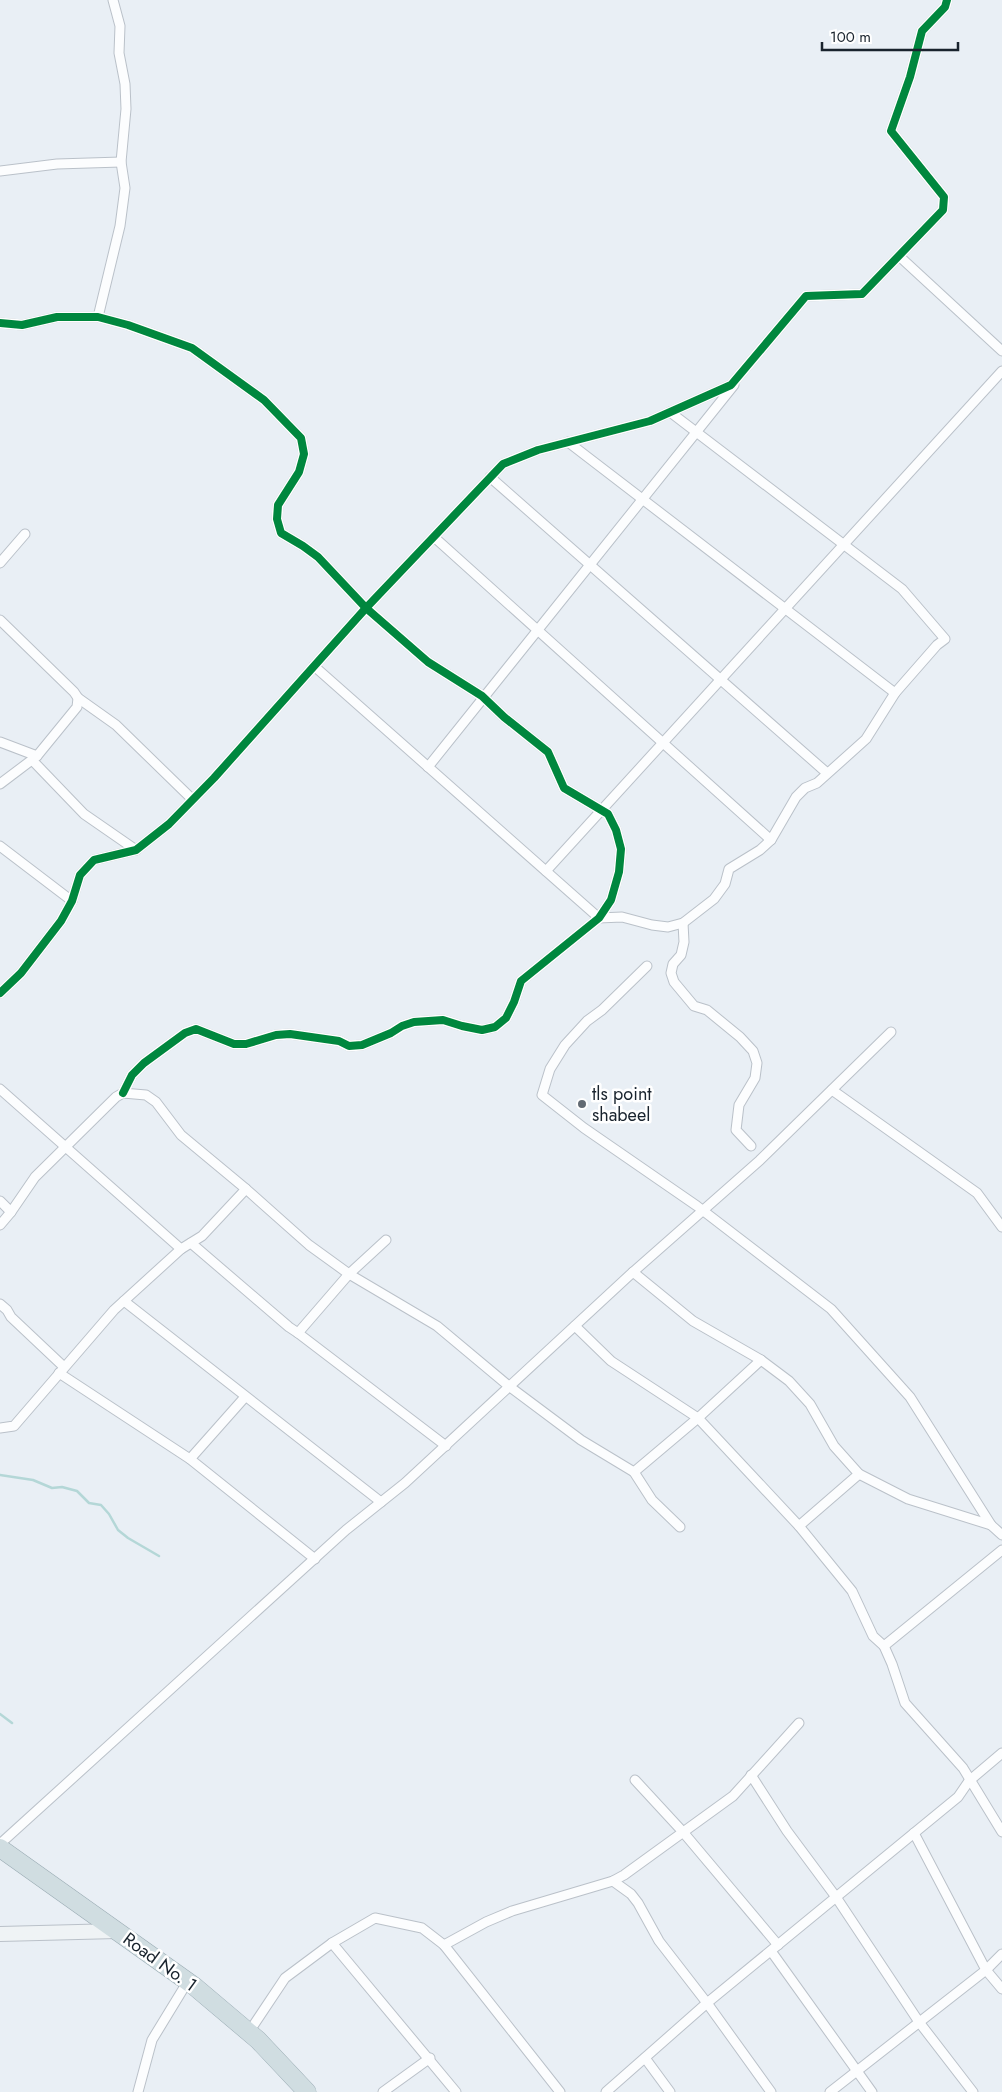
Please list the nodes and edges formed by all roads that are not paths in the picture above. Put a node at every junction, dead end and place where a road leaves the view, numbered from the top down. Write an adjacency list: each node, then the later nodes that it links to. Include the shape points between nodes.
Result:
1 (113, 0): 3 (street, via 120,26 125,89)
2 (948, 0): 5 (street, via 946,7 922,32 891,131 944,197 943,210)
3 (121, 162): 4 (street, via 57,164); 6 (street, via 125,188 120,226)
4 (0, 171)
5 (898, 256): 7 (street, via 862,294 806,296); 9 (street)
6 (98, 317): 8 (street, via 57,317 22,325); 21 (street, via 128,324 192,348 264,400 301,438 304,454 299,472 278,505 281,533 318,557)
7 (788, 318): 11 (street, via 731,385); 12 (street)
8 (0, 323)
9 (1002, 351)
10 (1002, 371): 18 (street)
11 (670, 412): 12 (street); 13 (street, via 650,421)
12 (696, 432): 15 (street); 18 (street)
13 (568, 442): 14 (street, via 503,464); 15 (street)
14 (490, 477): 17 (street); 20 (street)
15 (642, 499): 20 (street); 25 (street)
16 (25, 534): 19 (street)
17 (434, 537): 21 (street); 23 (street)
18 (843, 545): 25 (street, via 902,589 945,639); 34 (street)
19 (0, 563)
20 (590, 565): 23 (street); 31 (street)
21 (366, 608): 24 (street); 26 (street, via 428,662)
22 (0, 620): 27 (street)
23 (538, 630): 26 (street); 35 (street)
24 (314, 666): 30 (street); 33 (street)
25 (895, 693): 31 (street, via 866,739)
26 (484, 697): 30 (street); 34 (street, via 548,752 564,788)
27 (78, 698): 29 (street, via 77,707); 33 (street, via 116,725)
28 (0, 742): 29 (street)
29 (35, 758): 32 (street); 37 (street, via 84,814)
30 (428, 767): 38 (street)
31 (827, 773): 35 (street, via 796,797)
32 (0, 784)
33 (192, 799): 37 (street, via 169,824)
34 (601, 810): 38 (street); 40 (street, via 608,814 616,830 621,850 611,900)
35 (772, 840): 41 (street, via 729,869 714,899)
36 (0, 846): 39 (street)
37 (136, 850): 39 (street, via 94,860 80,875)
38 (546, 871): 40 (street)
39 (72, 901): 43 (street, via 21,973)
40 (599, 918): 41 (street, via 622,917 668,926); 47 (street, via 521,981 506,1018 495,1026 482,1030 443,1020 414,1022 362,1045 349,1046 339,1041 290,1034 234,1044 196,1029 185,1033 144,1063 132,1075)
41 (683, 923): 48 (street, via 681,955 673,964 671,973 674,982 694,1006 707,1010 753,1051 756,1063 754,1078 740,1105 736,1130)
42 (647, 966): 52 (street, via 564,1045 550,1069 542,1095)
43 (0, 993)
44 (891, 1032): 46 (street)
45 (0, 1089): 49 (street)
46 (832, 1090): 52 (street); 55 (street, via 977,1193)
47 (123, 1093): 49 (street); 50 (street, via 146,1095 156,1102 181,1135)
48 (751, 1146)
49 (67, 1147): 53 (street, via 35,1177); 58 (street)
50 (246, 1189): 57 (street, via 202,1236); 60 (street, via 309,1245)
51 (0, 1201): 53 (street)
52 (702, 1211): 59 (street); 76 (street, via 831,1309 910,1397)
53 (11, 1212): 54 (street)
54 (0, 1225)
55 (1002, 1227)
56 (386, 1240): 60 (street)
57 (191, 1243): 58 (street); 64 (street)
58 (181, 1249): 61 (street)
59 (633, 1272): 63 (street); 65 (street, via 692,1320)
60 (349, 1274): 64 (street); 67 (street, via 437,1326)
61 (124, 1301): 66 (street); 68 (street)
62 (0, 1304): 66 (street)
63 (575, 1326): 67 (street); 69 (street, via 616,1365)
64 (298, 1332): 71 (street)
65 (761, 1360): 69 (street); 74 (street, via 789,1381 810,1404 834,1446)
66 (62, 1370): 70 (street, via 14,1426); 72 (street)
67 (510, 1387): 71 (street); 73 (street, via 581,1440)
68 (246, 1396): 72 (street); 75 (street)
69 (698, 1418): 73 (street); 77 (street)
70 (0, 1428)
71 (446, 1446): 75 (street)
72 (190, 1459): 81 (street)
73 (634, 1472): 78 (street, via 652,1500)
74 (859, 1474): 76 (street, via 908,1499); 77 (street)
75 (381, 1502): 81 (street)
76 (991, 1525): 79 (street)
77 (799, 1526): 82 (street, via 852,1591 873,1636)
78 (680, 1527)
79 (1002, 1535)
80 (1002, 1550): 82 (street)
81 (315, 1559): 91 (street)
82 (884, 1646): 87 (street, via 905,1703 963,1768)
83 (799, 1723): 85 (street)
84 (1002, 1753): 87 (street)
85 (751, 1775): 88 (street, via 733,1796); 93 (street)
86 (635, 1780): 88 (street)
87 (969, 1781): 89 (street); 90 (street, via 958,1797)
88 (683, 1832): 92 (street); 98 (street)
89 (1002, 1832)
90 (914, 1833): 93 (street); 100 (street)
91 (0, 1847): 94 (highway, Road No. 1)
92 (613, 1881): 97 (street, via 512,1911); 103 (street, via 638,1902 659,1941)
93 (836, 1897): 98 (street); 104 (street)
94 (117, 1931): 95 (main road); 101 (highway, Road No. 1)
95 (0, 1934)
96 (332, 1943): 97 (street, via 375,1918 422,1928); 105 (street, via 285,1978); 106 (street)
97 (444, 1945): 114 (street)
98 (774, 1948): 103 (street); 108 (street)
99 (1002, 1954): 100 (street)
100 (986, 1970): 102 (street); 104 (street)
101 (188, 1981): 105 (highway, Road No. 1); 110 (street, via 152,2040)
102 (1002, 1989)
103 (707, 2003): 107 (street); 117 (street)
104 (919, 2022): 108 (street); 120 (street)
105 (249, 2032): 109 (highway, Road No. 1)
106 (430, 2058): 112 (street); 113 (street)
107 (645, 2058): 115 (street); 116 (street)
108 (857, 2071): 118 (street); 119 (street)
109 (291, 2084): 111 (highway, Road No. 1)
110 (138, 2092)
111 (308, 2092)
112 (383, 2092)
113 (456, 2092)
114 (560, 2092)
115 (606, 2092)
116 (670, 2092)
117 (770, 2092)
118 (830, 2092)
119 (872, 2092)
120 (973, 2092)

